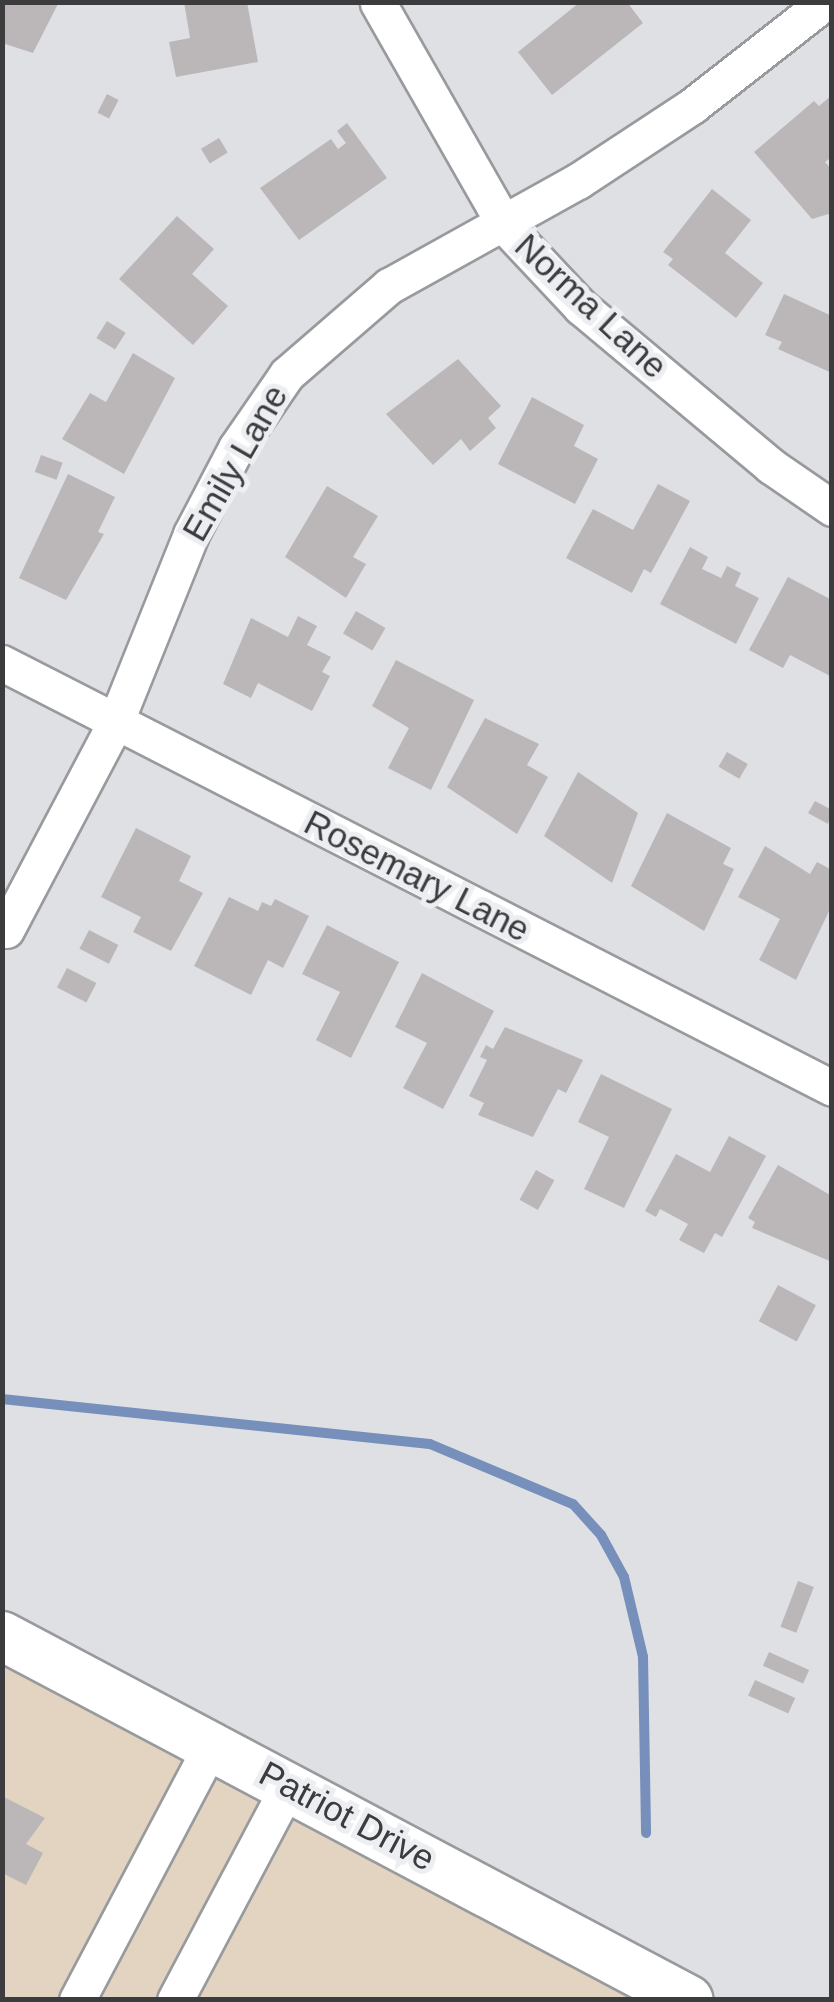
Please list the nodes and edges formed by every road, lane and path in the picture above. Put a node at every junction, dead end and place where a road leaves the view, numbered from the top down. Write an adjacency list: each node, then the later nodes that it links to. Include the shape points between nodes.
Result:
1 (825, 2): 3 (street, Emily Lane, via 692,106)
2 (378, 3): 3 (street, Norma Lane)
3 (505, 226): 4 (street, Norma Lane, via 581,307 771,466); 6 (street, Emily Lane, via 389,286 287,374 236,448 191,534)
4 (832, 508)
5 (2, 663): 6 (street, Rosemary Lane)
6 (116, 722): 7 (street, Emily Lane); 8 (street, Rosemary Lane)
7 (6, 930)
8 (832, 1088)
9 (2, 1636): 10 (street, Patriot Drive)
10 (212, 1744): 11 (street, Patriot Drive); 12 (street)
11 (289, 1785): 13 (street); 14 (street, Patriot Drive)
12 (78, 2000)
13 (175, 2000)
14 (689, 2000)

